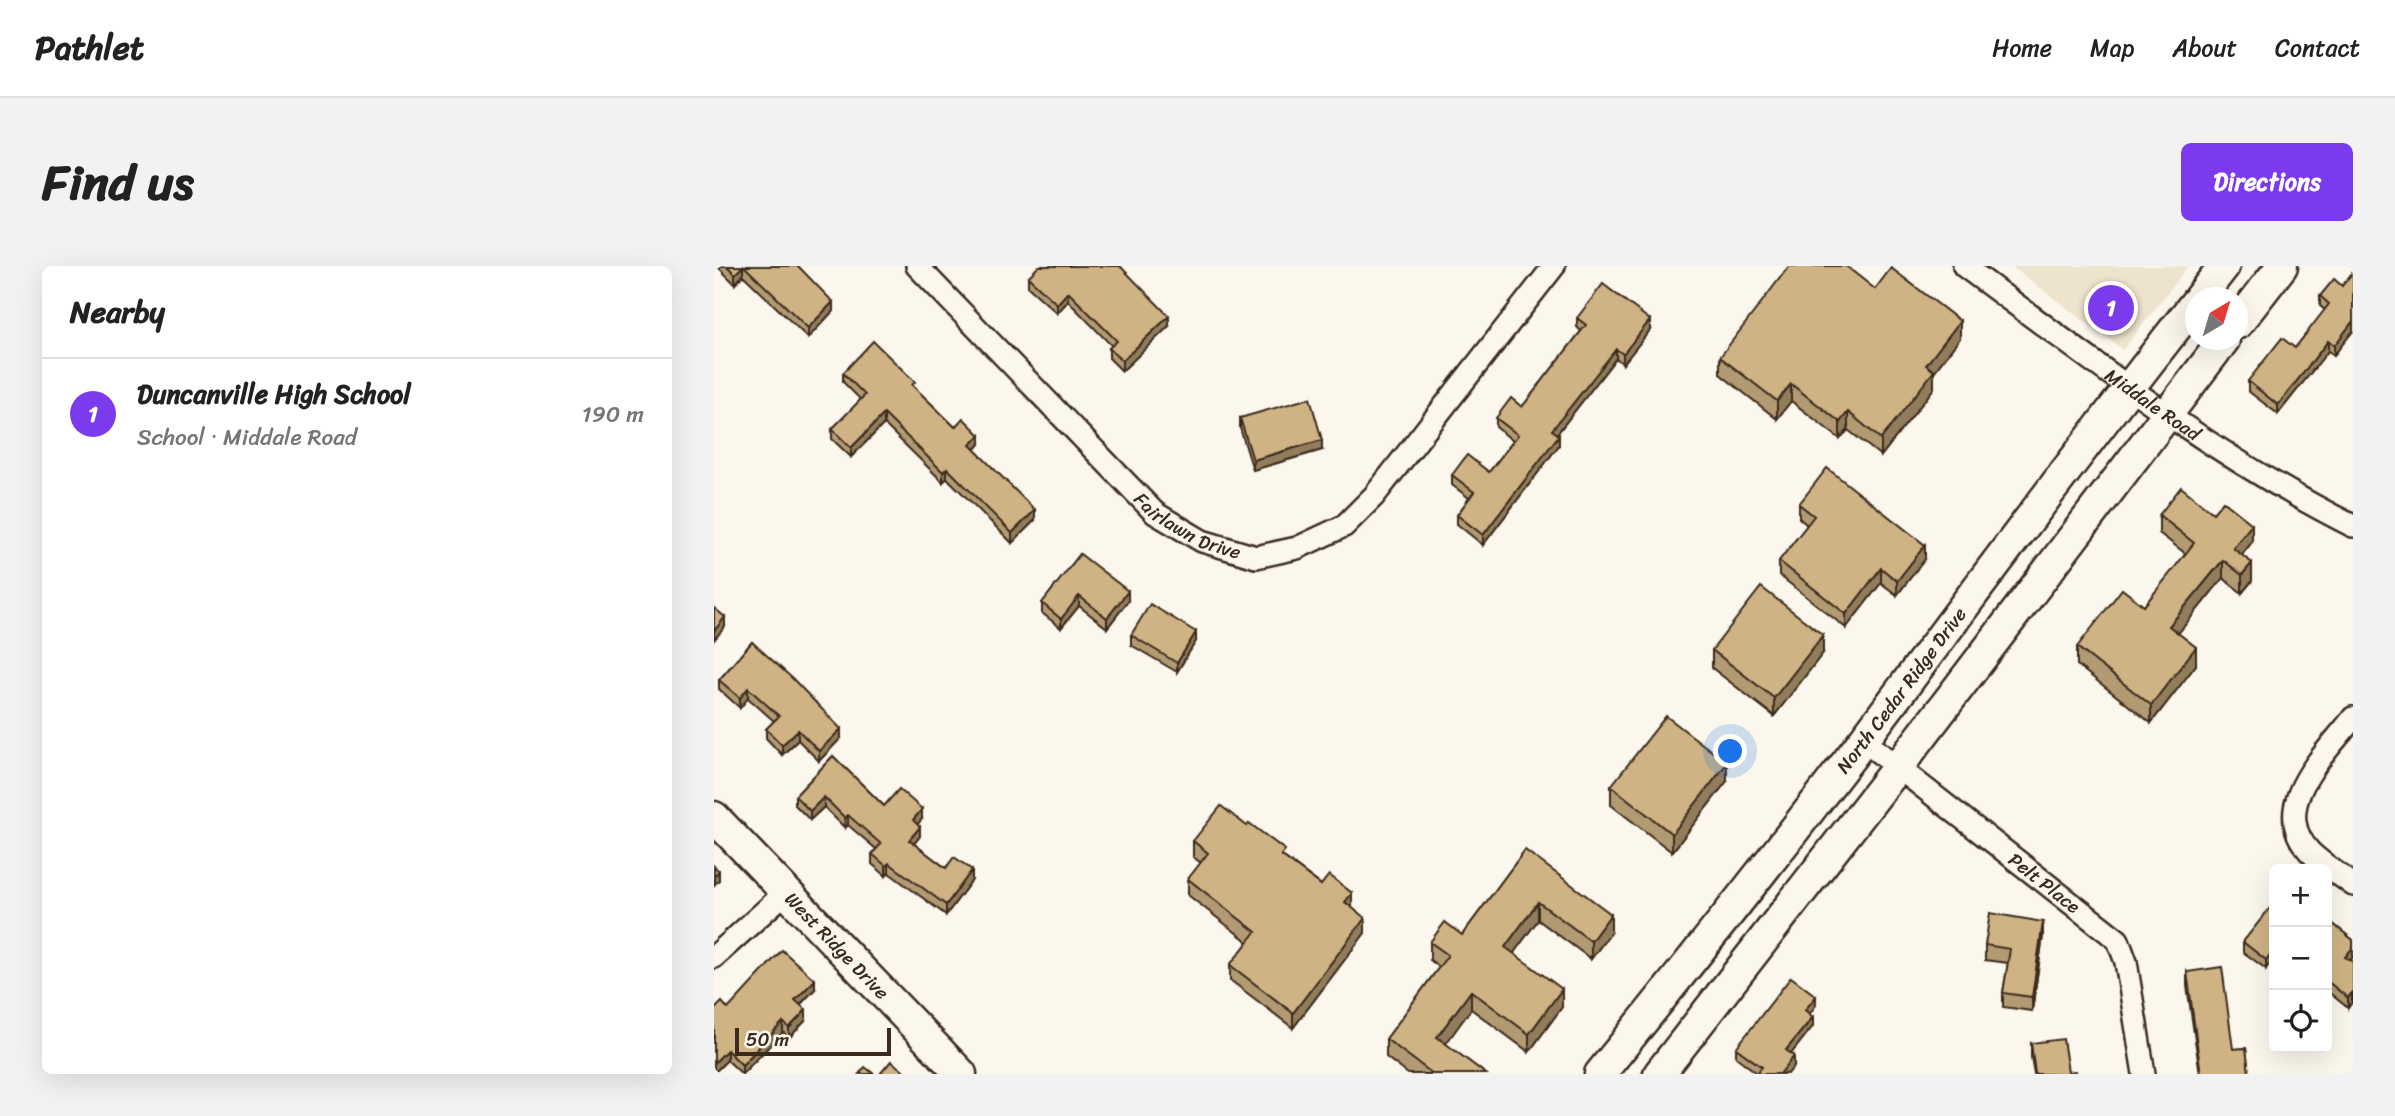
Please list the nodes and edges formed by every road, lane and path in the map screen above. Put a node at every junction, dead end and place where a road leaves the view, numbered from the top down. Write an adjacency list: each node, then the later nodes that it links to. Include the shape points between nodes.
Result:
1 (917, 266): 2 (street, Fairlawn Drive, via 1155,513 1202,541 1256,557 1297,548 1344,526 1374,496)
2 (1554, 266)
3 (1964, 266): 10 (street, Middale Road)
4 (2224, 266): 6 (main road)
5 (2283, 266): 7 (main road)
6 (2208, 287)
7 (2248, 310)
8 (2185, 316): 10 (main road, North Cedar Ridge Drive)
9 (2216, 350): 11 (main road)
10 (2128, 387): 11 (street, Middale Road); 14 (main road, North Cedar Ridge Drive)
11 (2165, 415): 12 (street, Middale Road, via 2269,482); 15 (main road)
12 (2353, 526)
13 (2353, 718): 17 (street, via 2301,786 2293,811 2298,834 2310,852)
14 (1863, 740): 15 (street, Pelt Place); 21 (main road, North Cedar Ridge Drive)
15 (1898, 767): 22 (main road); 23 (street, Pelt Place, via 2118,940 2126,962)
16 (714, 817): 18 (main road, West Ridge Drive)
17 (2353, 885)
18 (786, 892): 19 (street); 20 (main road, West Ridge Drive)
19 (714, 957)
20 (961, 1074)
21 (1600, 1074)
22 (1659, 1074)
23 (2144, 1074)

